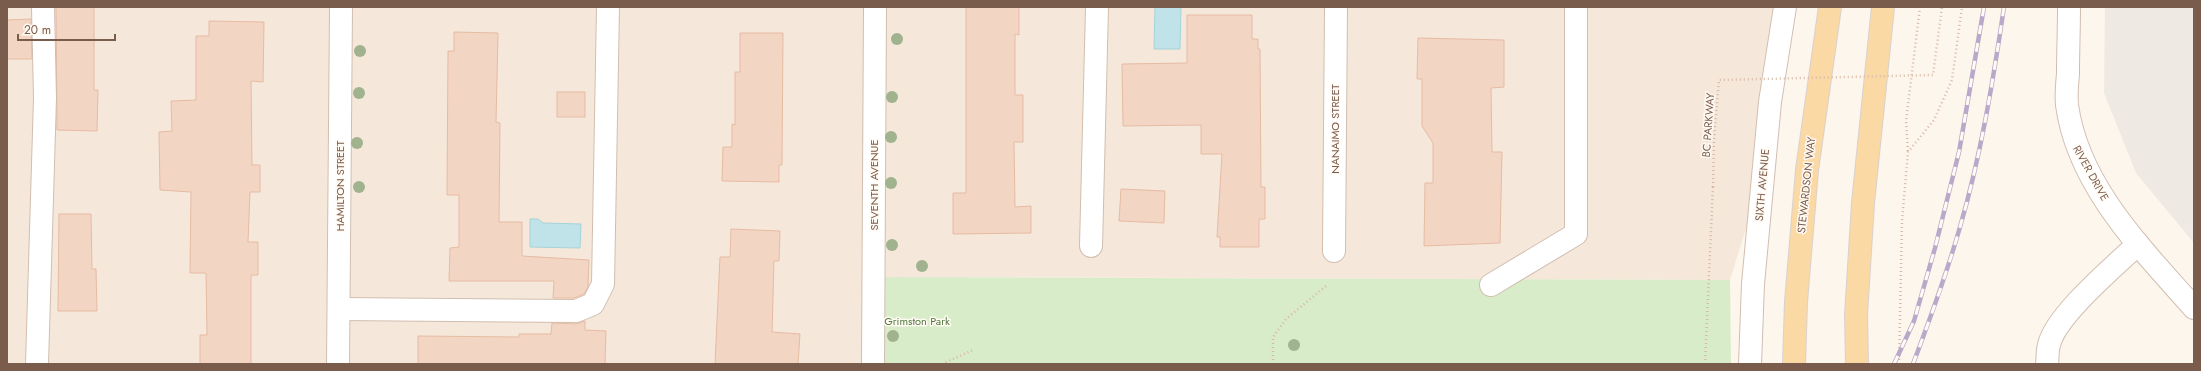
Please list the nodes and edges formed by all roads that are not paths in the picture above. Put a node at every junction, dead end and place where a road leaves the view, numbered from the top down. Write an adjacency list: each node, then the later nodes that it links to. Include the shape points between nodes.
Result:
1 (43, 7): 18 (street, via 45,98)
2 (341, 7): 17 (street, HAMILTON STREET)
3 (608, 7): 17 (street, via 602,284 593,304 576,311)
4 (875, 7): 20 (street, SEVENTH AVENUE)
5 (1097, 7): 13 (street)
6 (1336, 7): 14 (street, NANAIMO STREET)
7 (1576, 7): 15 (street, via 1576,234)
8 (1785, 7): 21 (street, SIXTH AVENUE, via 1770,102 1753,284)
9 (1830, 7): 22 (main road, STEWARDSON WAY, via 1807,170 1796,302)
10 (1883, 7): 23 (main road, via 1863,203 1856,316)
11 (2069, 7): 12 (street, RIVER DRIVE, via 2067,103 2074,142 2089,174 2111,209)
12 (2138, 244): 16 (street, RIVER DRIVE); 24 (street, via 2064,317 2049,344)
13 (1091, 246)
14 (1334, 251)
15 (1491, 285)
16 (2192, 300)
17 (339, 308): 19 (street, HAMILTON STREET)
18 (37, 364)
19 (338, 364)
20 (872, 364)
21 (1750, 364)
22 (1794, 364)
23 (1857, 364)
24 (2047, 364)

